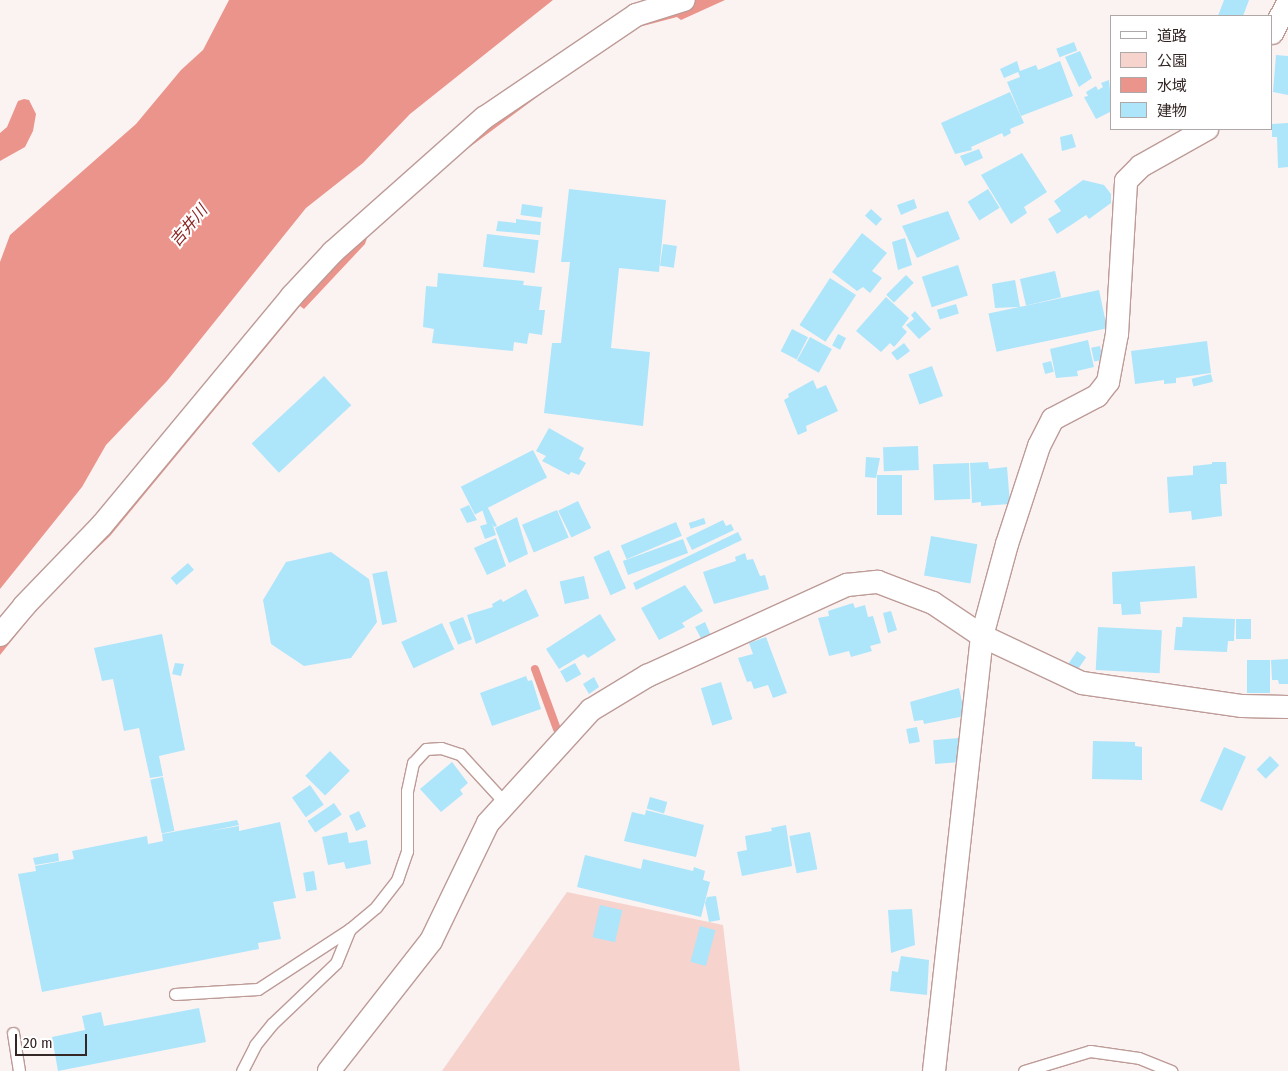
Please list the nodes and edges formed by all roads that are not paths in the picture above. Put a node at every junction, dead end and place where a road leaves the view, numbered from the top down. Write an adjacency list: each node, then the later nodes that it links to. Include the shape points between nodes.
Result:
1 (684, 0): 5 (street, via 636,15 484,118 333,252 292,296 102,525)
2 (1288, 3): 3 (street)
3 (1273, 31)
4 (1205, 130): 6 (street, via 1141,166 1126,181 1114,365 1108,382 1097,396 1053,419 1039,446)
5 (0, 635)
6 (982, 636): 7 (street, via 1082,683 1242,706); 8 (street, via 933,604 878,582 847,585 647,676 591,710); 15 (street)
7 (1288, 706)
8 (506, 804): 9 (lane, via 460,754 441,748 426,749 413,763 407,792 407,851 396,880 376,907); 14 (street, via 488,824 431,942)
9 (350, 929): 10 (lane, via 258,989); 13 (lane, via 336,963 272,1024 255,1045)
10 (175, 994)
11 (13, 1033): 12 (lane)
12 (19, 1071)
13 (242, 1071)
14 (329, 1071)
15 (934, 1071)
16 (1024, 1071): 17 (lane, via 1090,1051 1139,1058)
17 (1172, 1071)

